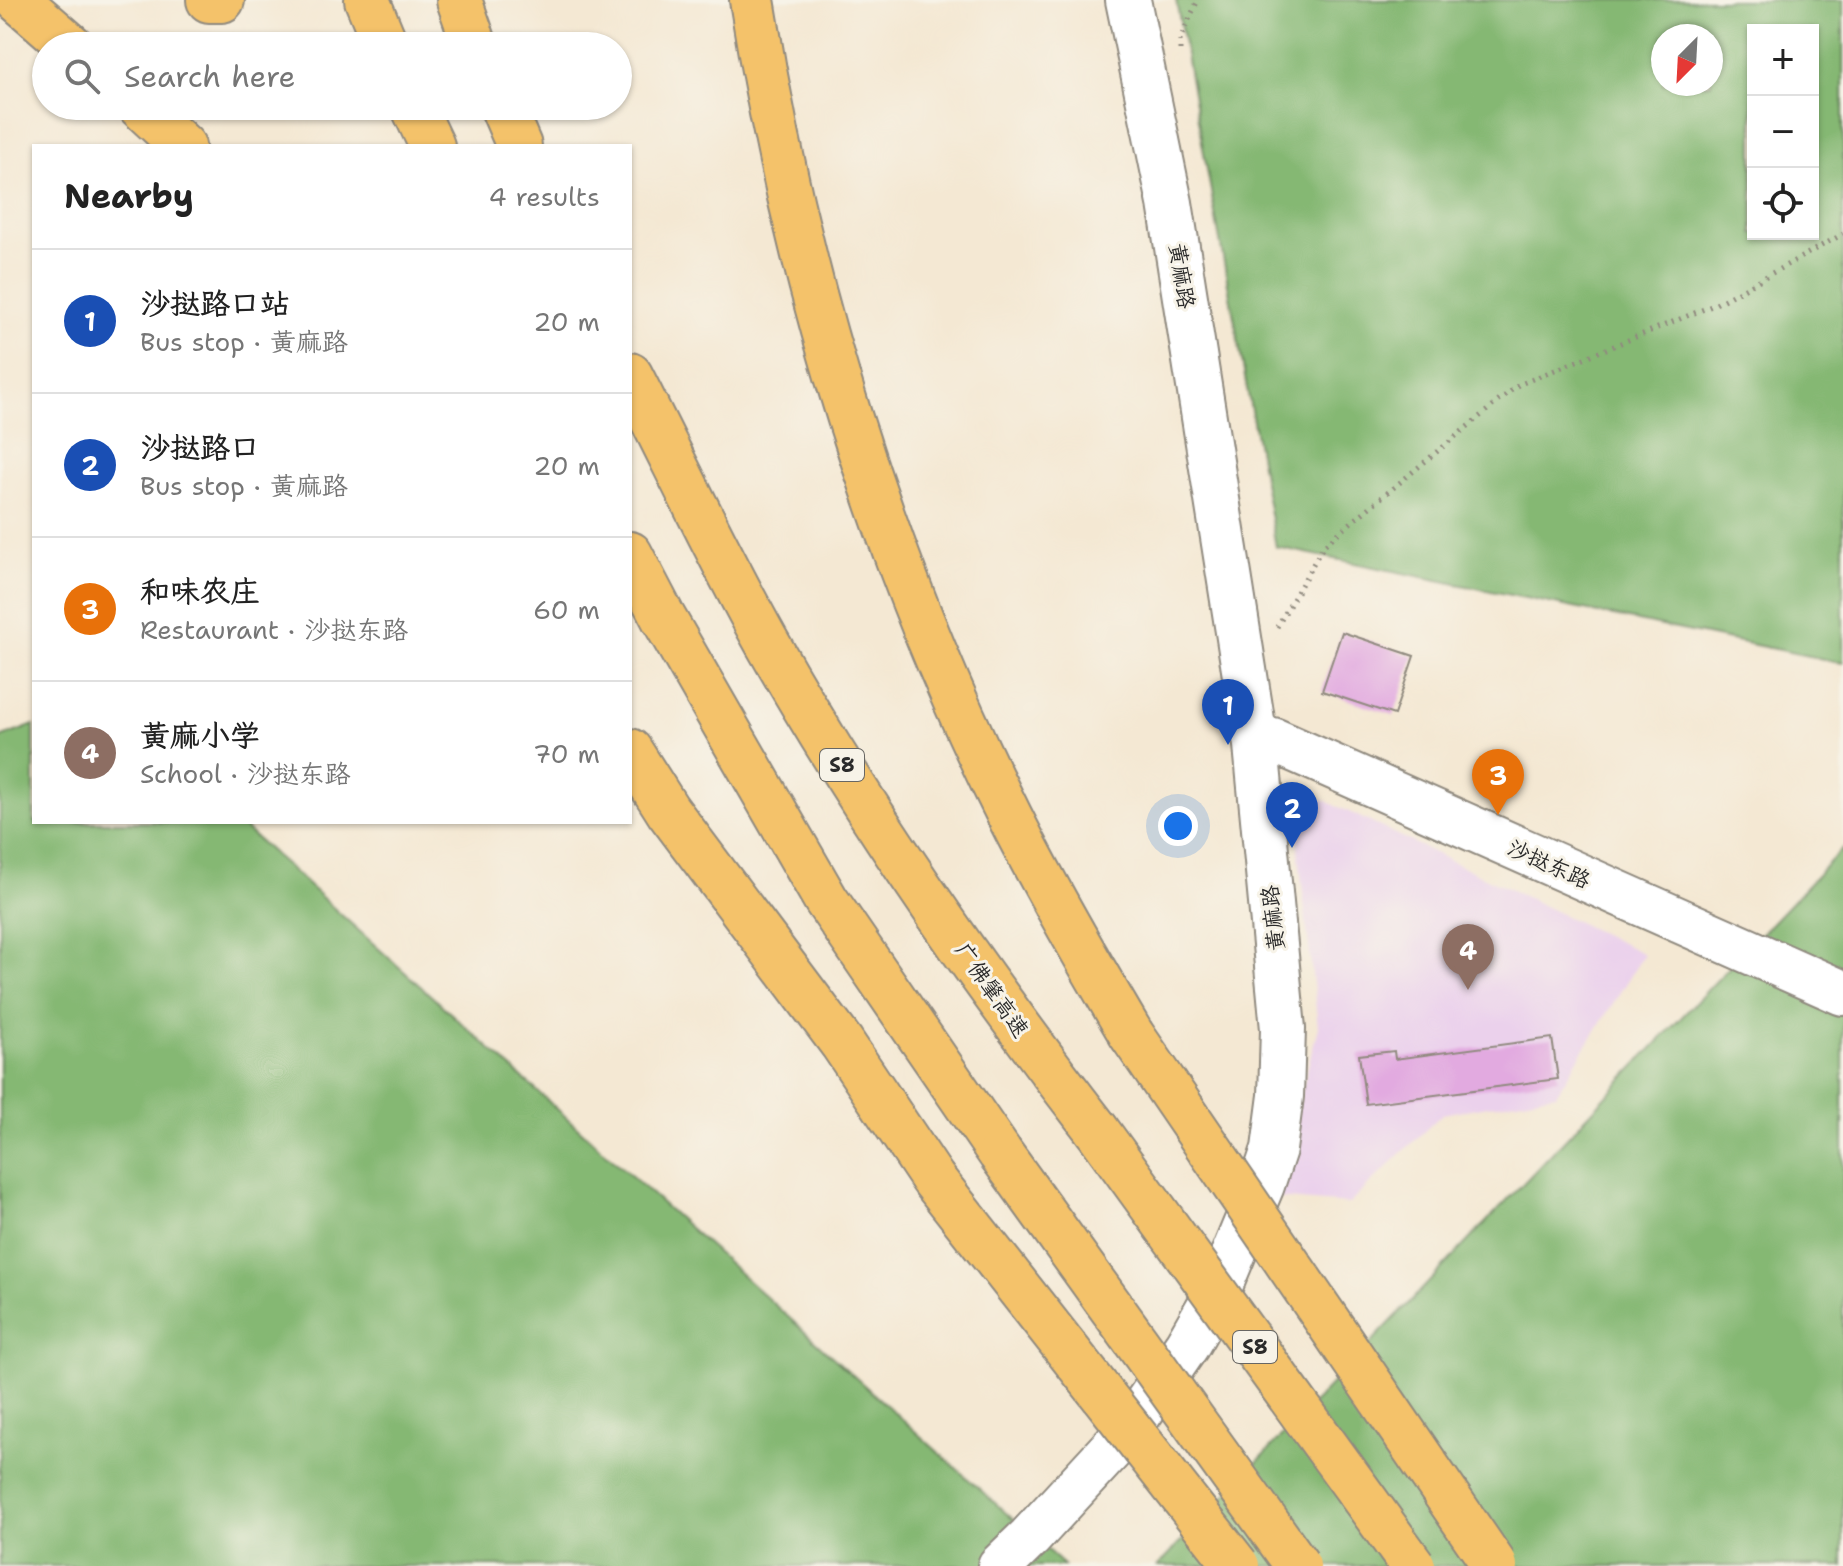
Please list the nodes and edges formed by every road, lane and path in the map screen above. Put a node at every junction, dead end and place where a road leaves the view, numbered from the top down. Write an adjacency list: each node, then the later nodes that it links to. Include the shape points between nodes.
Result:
1 (18, 0): 8 (highway)
2 (209, 0): 3 (highway)
3 (222, 0)
4 (367, 0): 9 (highway)
5 (459, 0): 10 (highway)
6 (752, 0): 28 (highway, bridge, via 817,303 851,423 931,644 1010,818 1131,1034)
7 (1128, 0): 21 (street, 黄麻路, via 1170,203)
8 (55, 32)
9 (380, 32)
10 (470, 32)
11 (155, 120): 14 (highway)
12 (420, 120): 15 (highway)
13 (508, 120): 16 (highway)
14 (181, 144)
15 (431, 144)
16 (518, 144)
17 (1843, 234): 20 (path, via 1714,305 1518,385 1324,545)
18 (632, 379): 27 (highway, 广佛肇高速 / S8, bridge, via 766,639 881,830 1010,1018)
19 (632, 558): 26 (highway, bridge, via 826,900 1000,1153)
20 (1276, 629)
21 (1256, 745): 23 (street, 沙挞东路, via 1273,740); 24 (street, 黄麻路, via 1283,1029 1274,1149 1218,1291 1187,1345 1126,1433)
22 (632, 754): 25 (highway, bridge, via 668,811 842,1043 933,1179)
23 (1843, 993)
24 (1000, 1566)
25 (1237, 1566)
26 (1298, 1566)
27 (1413, 1566)
28 (1495, 1566)

